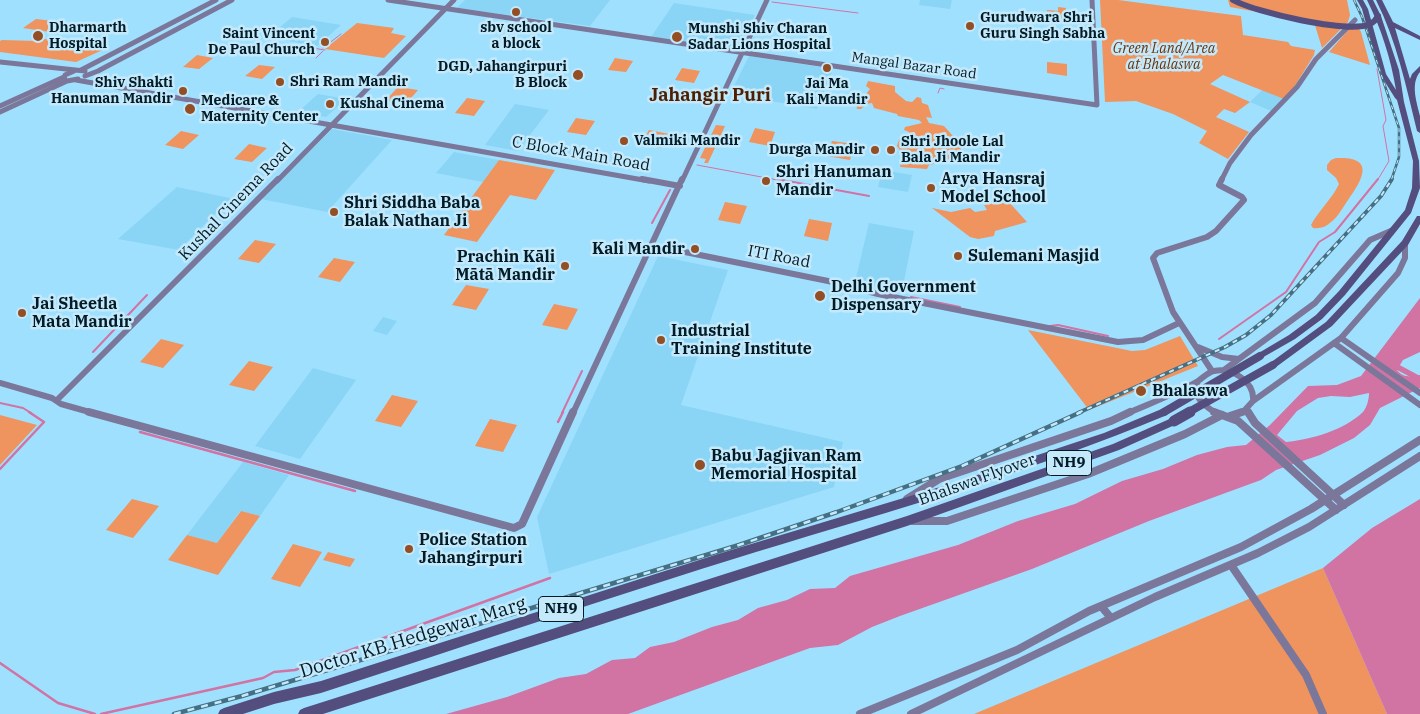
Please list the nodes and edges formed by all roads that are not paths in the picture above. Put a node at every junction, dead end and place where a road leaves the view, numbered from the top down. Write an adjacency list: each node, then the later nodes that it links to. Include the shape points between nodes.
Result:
1 (232, 0): 11 (street)
2 (388, 0): 12 (street, Mangal Bazar Road)
3 (452, 0): 12 (street, Kushal Cinema Road)
4 (767, 0): 17 (street)
5 (1092, 0): 17 (street, Mangal Bazar Road, via 1097,105)
6 (1233, 0): 13 (highway, bridge, via 1267,14 1351,26 1370,24)
7 (1360, 0): 31 (highway, via 1383,74)
8 (1370, 0): 13 (highway)
9 (1379, 0): 15 (highway)
10 (213, 1): 11 (street); 19 (street)
11 (222, 6): 21 (street)
12 (444, 8): 17 (street, Mangal Bazar Road); 34 (street, Kushal Cinema Road)
13 (1378, 16): 31 (highway, via 1396,70)
14 (1355, 20): 41 (street, via 1316,59 1297,87 1230,163 1218,186 1244,200 1207,237 1154,255 1154,264)
15 (1392, 24): 16 (highway); 25 (highway)
16 (1420, 38)
17 (742, 52): 36 (street)
18 (0, 62): 24 (street)
19 (94, 64): 21 (street); 22 (street)
20 (0, 66): 27 (street)
21 (105, 67): 26 (street)
22 (81, 70): 24 (street); 26 (street, via 86,72)
23 (1419, 70): 30 (highway, via 1414,76)
24 (74, 71): 27 (street)
25 (1406, 71): 30 (highway)
26 (84, 76): 28 (street); 29 (street, via 96,81)
27 (66, 78): 28 (street); 32 (street); 33 (street)
28 (76, 80): 29 (street)
29 (192, 98): 34 (street, C Block Main Road)
30 (1412, 101): 35 (highway)
31 (1401, 102): 38 (highway, via 1416,161 1416,188 1408,210)
32 (0, 106)
33 (0, 112)
34 (328, 124): 36 (street, C Block Main Road); 51 (street, Kushal Cinema Road)
35 (1420, 131)
36 (679, 186): 40 (street)
37 (1420, 218): 39 (highway)
38 (1394, 229): 45 (street, via 1370,240 1315,303); 60 (highway, Bhalswa Flyover / NH9, bridge, via 1319,317 1292,337 1164,412 1107,436)
39 (1405, 243): 42 (street, via 1405,258 1398,273); 63 (highway, Bhalswa Flyover / NH9, bridge, via 1329,324 1309,340 1174,421 1116,447)
40 (650, 247): 41 (street, ITI Road, via 1101,339 1136,342); 51 (street, via 518,527 84,411)
41 (1179, 323): 44 (street)
42 (1341, 338): 43 (street); 50 (street)
43 (1334, 344): 52 (street); 53 (street)
44 (1197, 347): 45 (street, via 1222,358); 47 (street)
45 (1239, 359): 46 (street)
46 (1224, 370): 47 (street); 52 (street, via 1248,382 1254,392)
47 (1212, 371): 48 (street)
48 (1198, 381): 55 (street, via 1195,389 1199,399 1208,409); 60 (street, via 1111,421 939,479)
49 (0, 383): 51 (street)
50 (1420, 393)
51 (55, 399)
52 (1253, 401): 54 (street)
53 (1420, 405)
54 (1247, 409): 55 (street); 58 (street, via 1255,423)
55 (1226, 416): 59 (street, via 1245,426); 63 (street, via 1140,454 947,521)
56 (1420, 440): 58 (street)
57 (1420, 456): 61 (street)
58 (1333, 495): 59 (street); 61 (street)
59 (1325, 500): 62 (street); 65 (street, via 1241,547)
60 (898, 505): 67 (highway, Doctor KB Hedgewar Marg / NH9)
61 (1344, 505): 62 (street)
62 (1336, 510): 64 (street)
63 (907, 521): 68 (highway)
64 (1232, 565): 66 (street); 71 (street, via 1306,675)
65 (1101, 606): 66 (street); 69 (street, via 1017,650)
66 (1111, 618): 70 (street)
67 (224, 714)
68 (304, 714)
69 (860, 714)
70 (911, 714)
71 (1323, 714)

